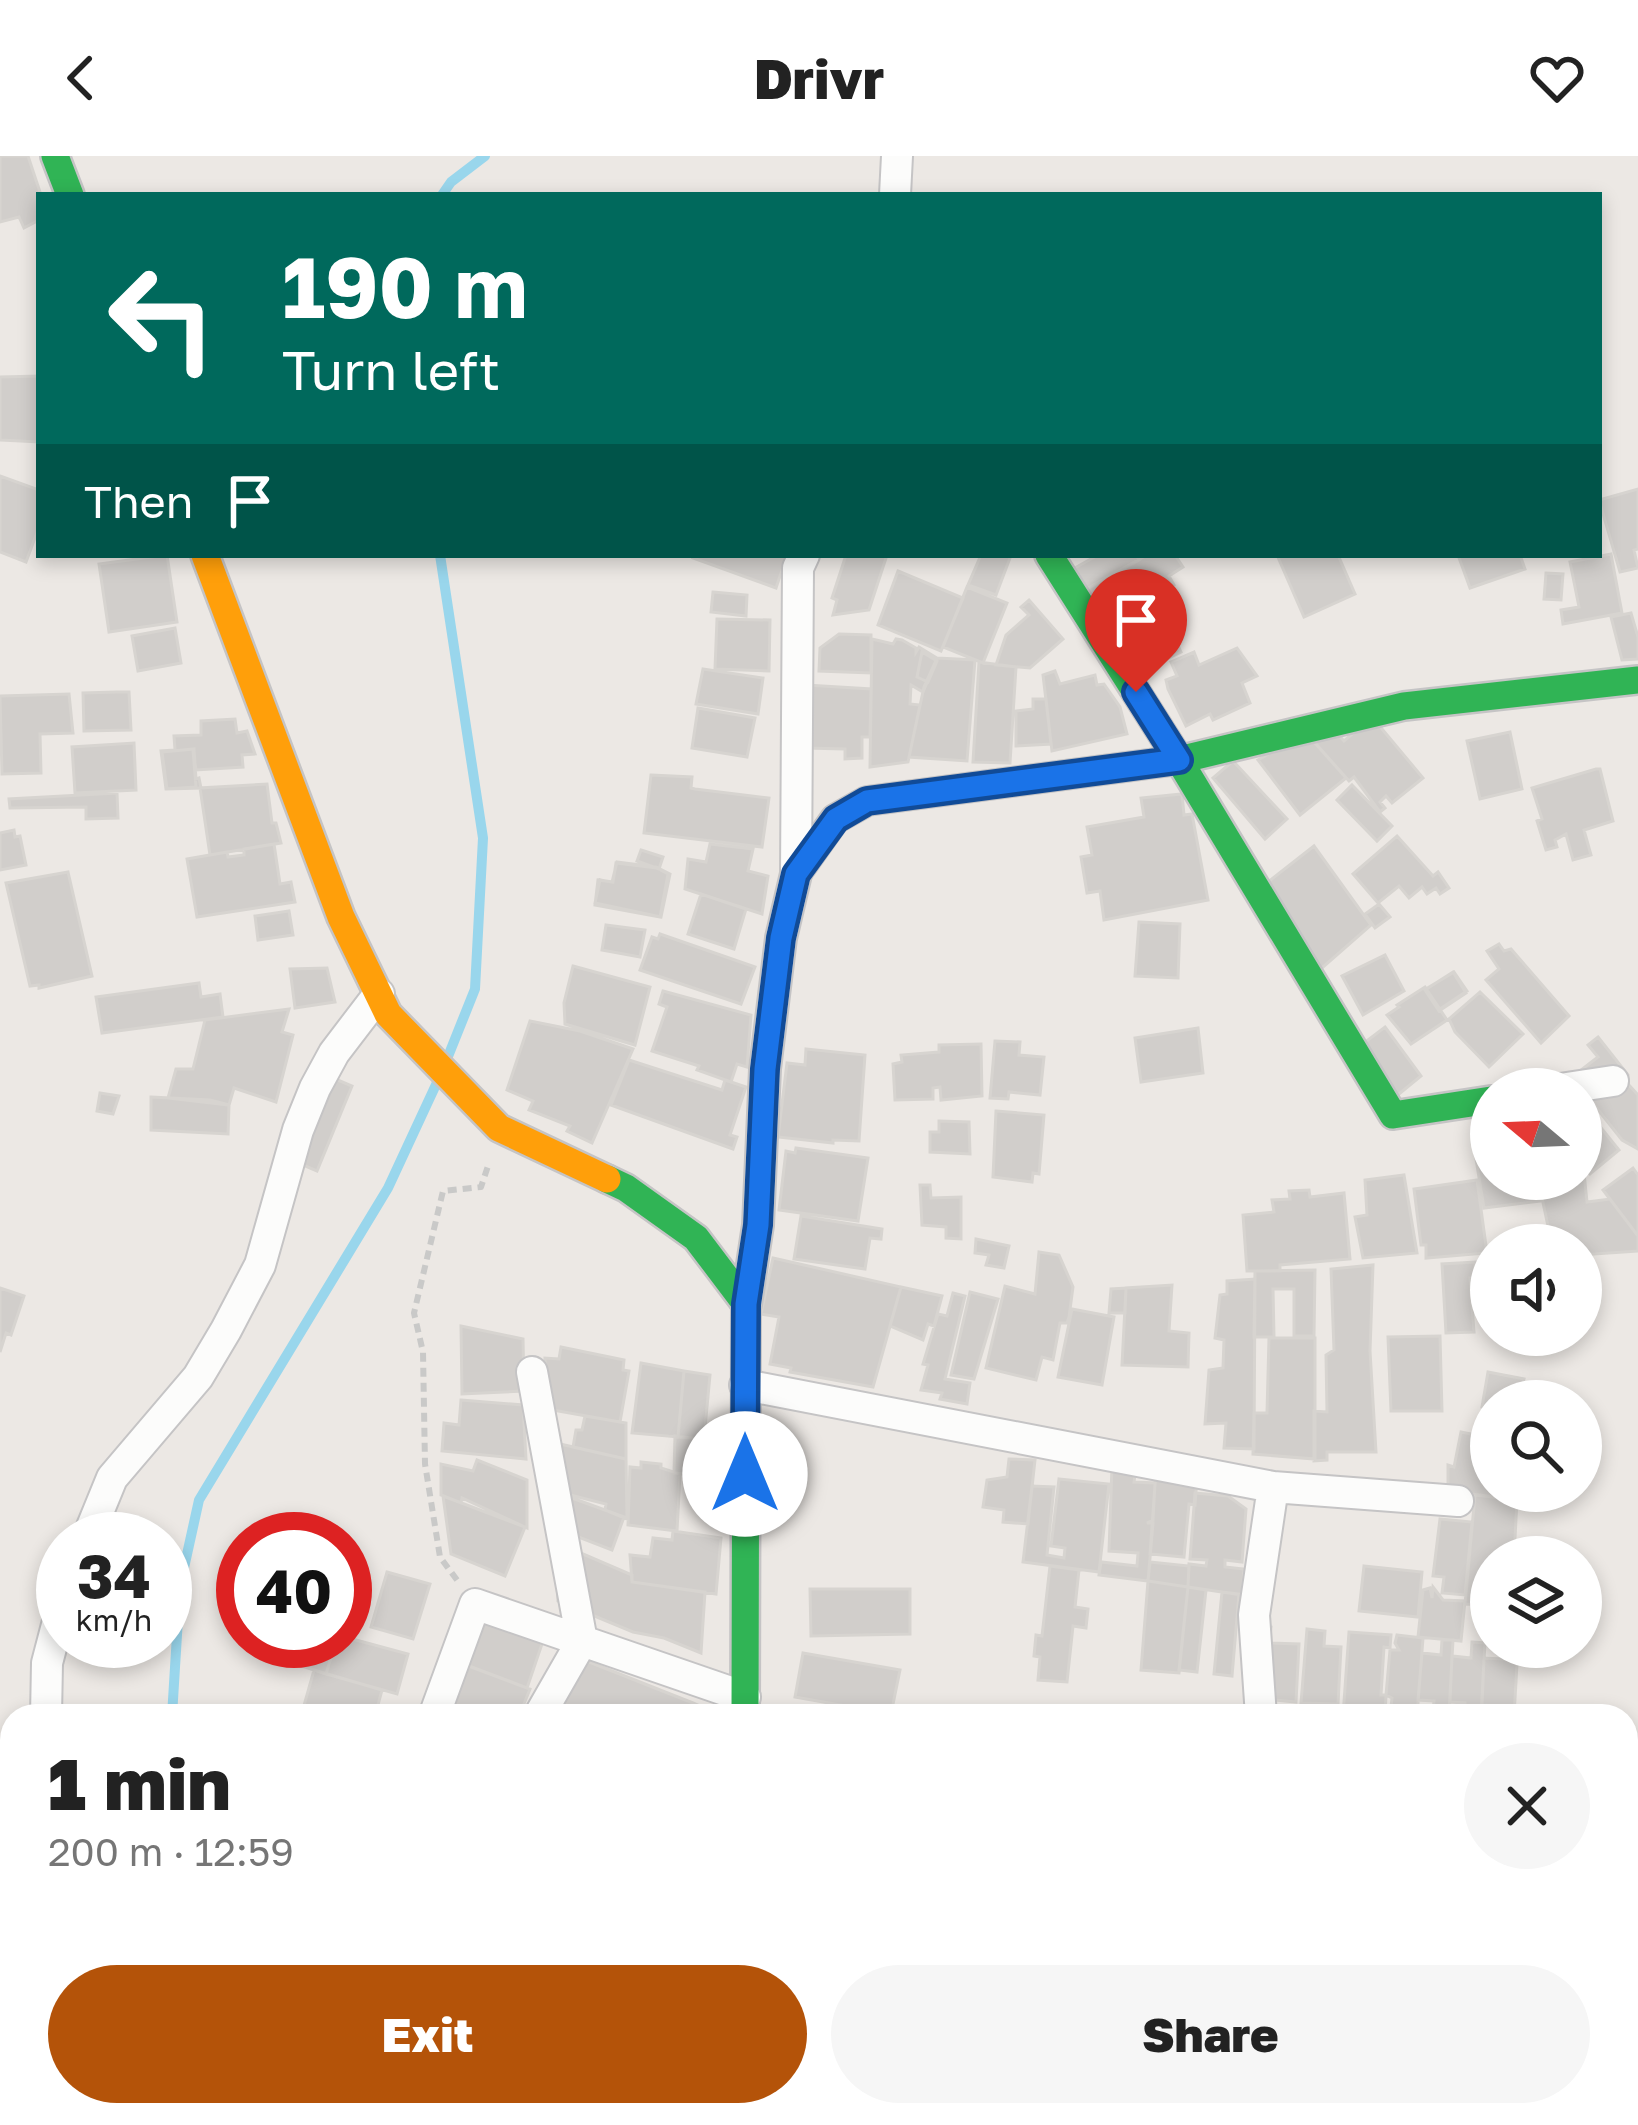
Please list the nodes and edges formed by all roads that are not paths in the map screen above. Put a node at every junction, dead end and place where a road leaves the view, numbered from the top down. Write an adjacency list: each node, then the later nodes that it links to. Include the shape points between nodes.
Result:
1 (55, 156): 3 (street)
2 (897, 156): 4 (street)
3 (69, 192)
4 (895, 192)
5 (206, 558): 11 (street, via 341,917)
6 (802, 558): 10 (street)
7 (1051, 558): 9 (street)
8 (1638, 680): 9 (street, via 1404,706)
9 (1179, 760): 10 (street, via 867,801 836,819); 14 (street, via 1393,1115)
10 (796, 874): 15 (street, via 765,1069)
11 (384, 1004): 15 (street, via 499,1128 626,1188 695,1238); 20 (street, via 334,1053 315,1088 260,1264 226,1330 198,1377 112,1478)
12 (1613, 1081): 13 (street)
13 (1602, 1083)
14 (1470, 1103)
15 (746, 1304): 17 (street)
16 (532, 1372): 21 (street)
17 (745, 1385): 18 (street); 27 (street)
18 (1273, 1486): 19 (street); 28 (street, via 1254,1615)
19 (1458, 1501)
20 (98, 1512)
21 (582, 1641): 24 (street, via 475,1604); 25 (street); 26 (street)
22 (47, 1668): 23 (street)
23 (46, 1704)
24 (438, 1704)
25 (546, 1704)
26 (738, 1704)
27 (745, 1704)
28 (1260, 1704)

